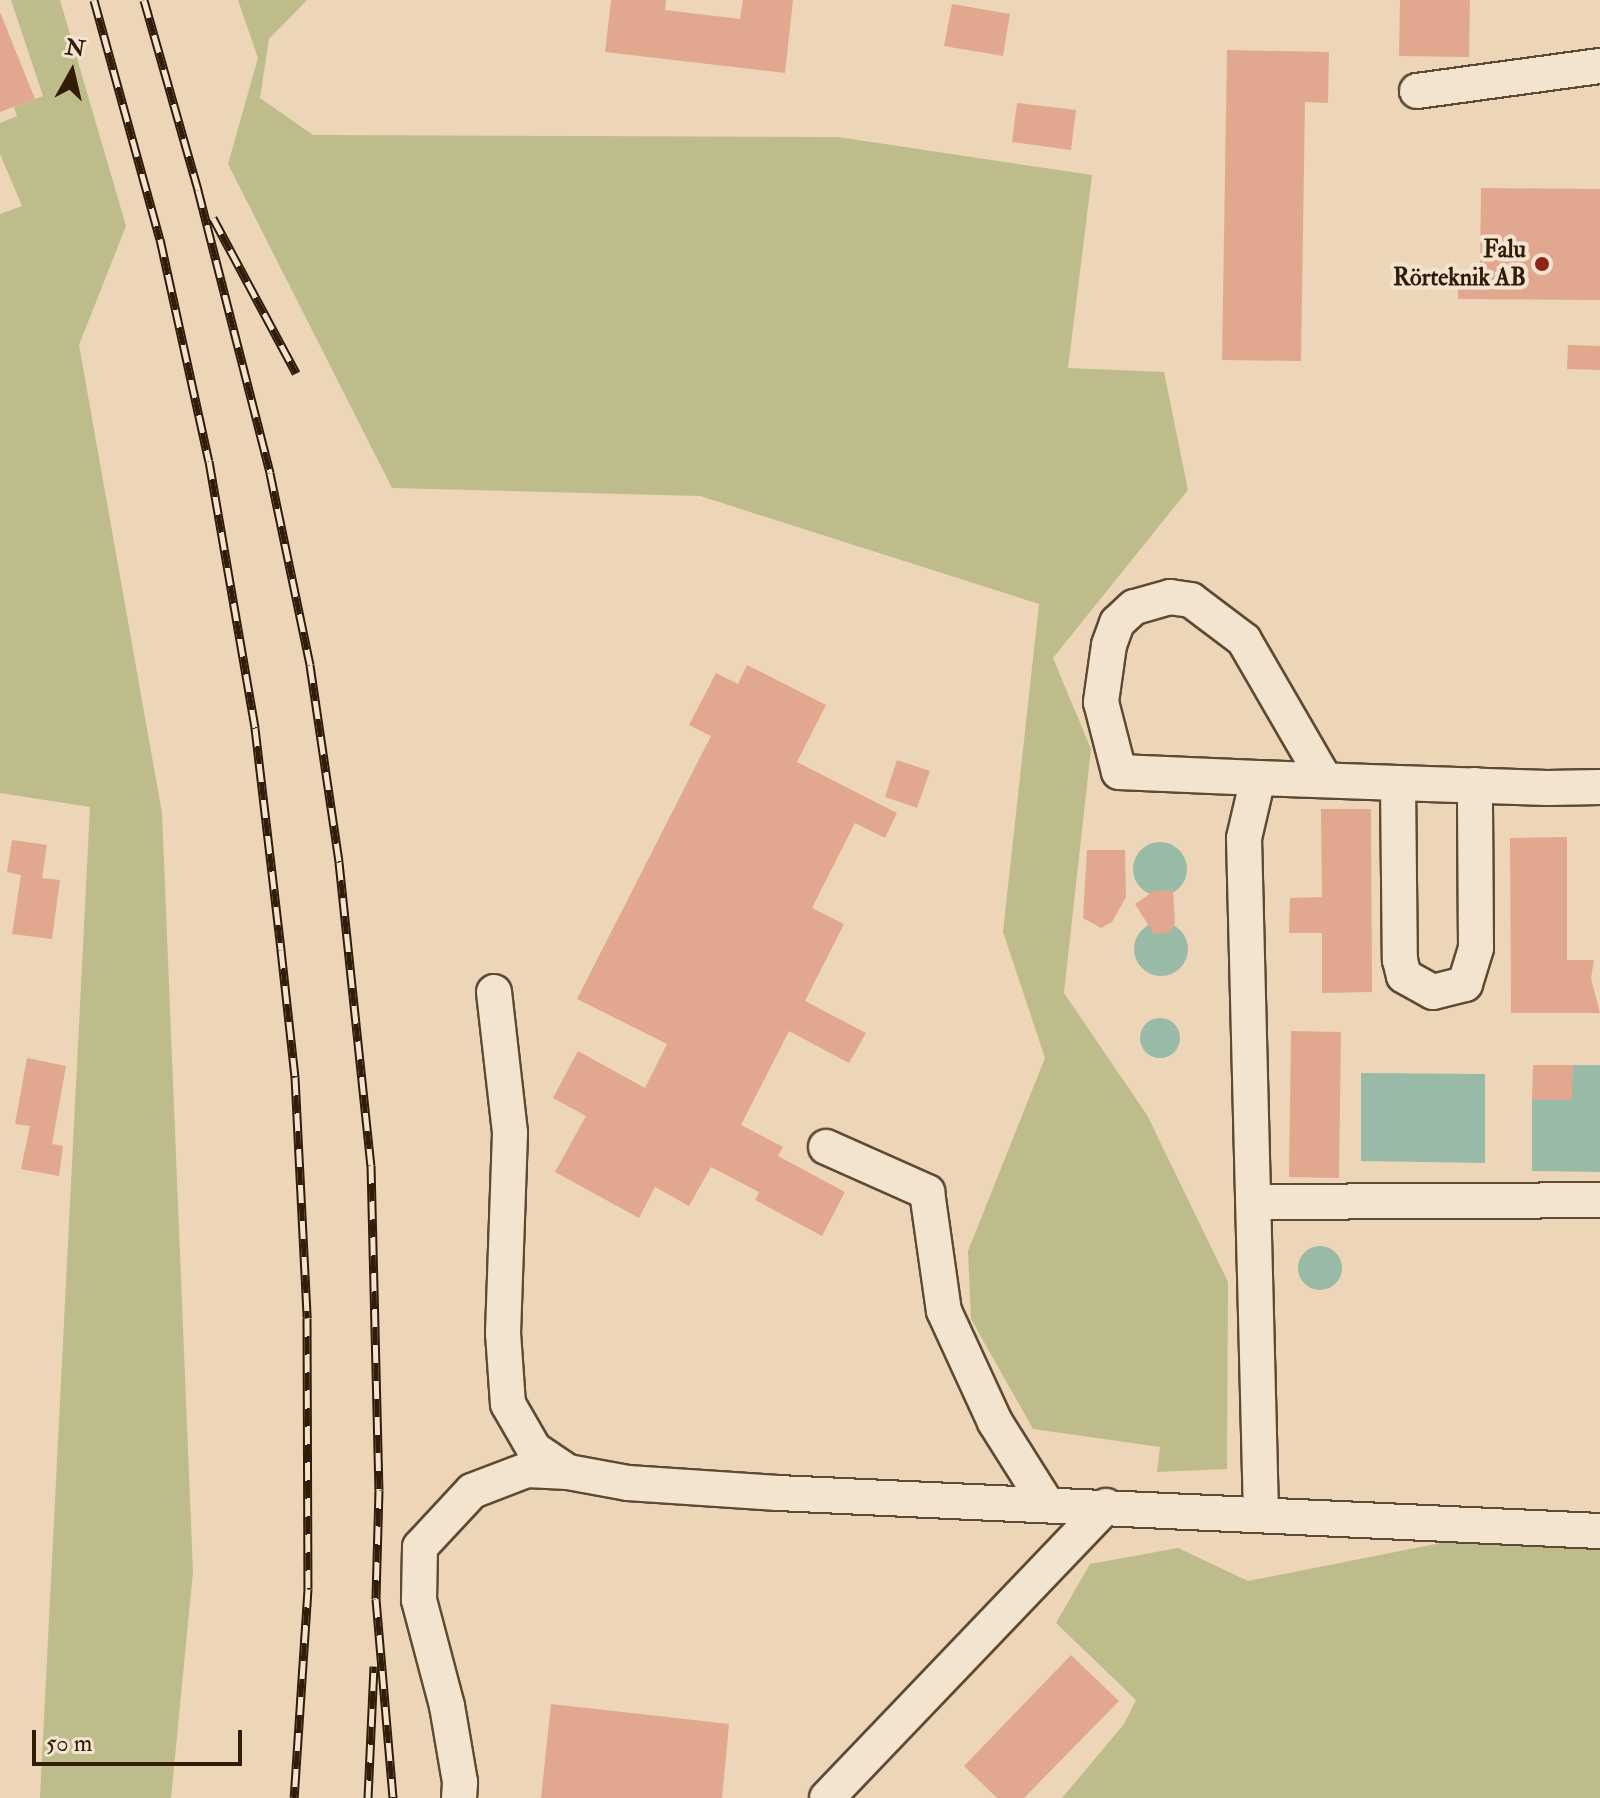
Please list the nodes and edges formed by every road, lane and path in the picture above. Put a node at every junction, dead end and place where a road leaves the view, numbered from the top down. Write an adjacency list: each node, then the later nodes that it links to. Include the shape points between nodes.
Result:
1 (1600, 66): 2 (street)
2 (1417, 91)
3 (1258, 778): 4 (street); 4 (street, via 1119,772 1101,702 1109,645 1117,623 1134,607 1170,597 1191,600 1244,640); 11 (street, via 1244,838)
4 (1325, 780): 5 (street)
5 (1398, 783): 6 (street); 6 (street, via 1400,960 1404,976 1433,992 1465,984 1476,948)
6 (1475, 785): 7 (street)
7 (1600, 787)
8 (494, 992): 12 (street, via 510,1133 503,1333 508,1404 534,1449)
9 (826, 1147): 13 (street, via 927,1192 944,1311 995,1422)
10 (1600, 1200): 11 (street)
11 (1254, 1202): 15 (street)
12 (568, 1472): 13 (street, via 628,1483 778,1493); 17 (street, via 527,1470 472,1491 420,1547 419,1600 447,1706)
13 (1046, 1503): 14 (street)
14 (1106, 1506): 15 (street); 18 (street)
15 (1261, 1514): 16 (street)
16 (1600, 1531)
17 (459, 1798)
18 (827, 1798)

